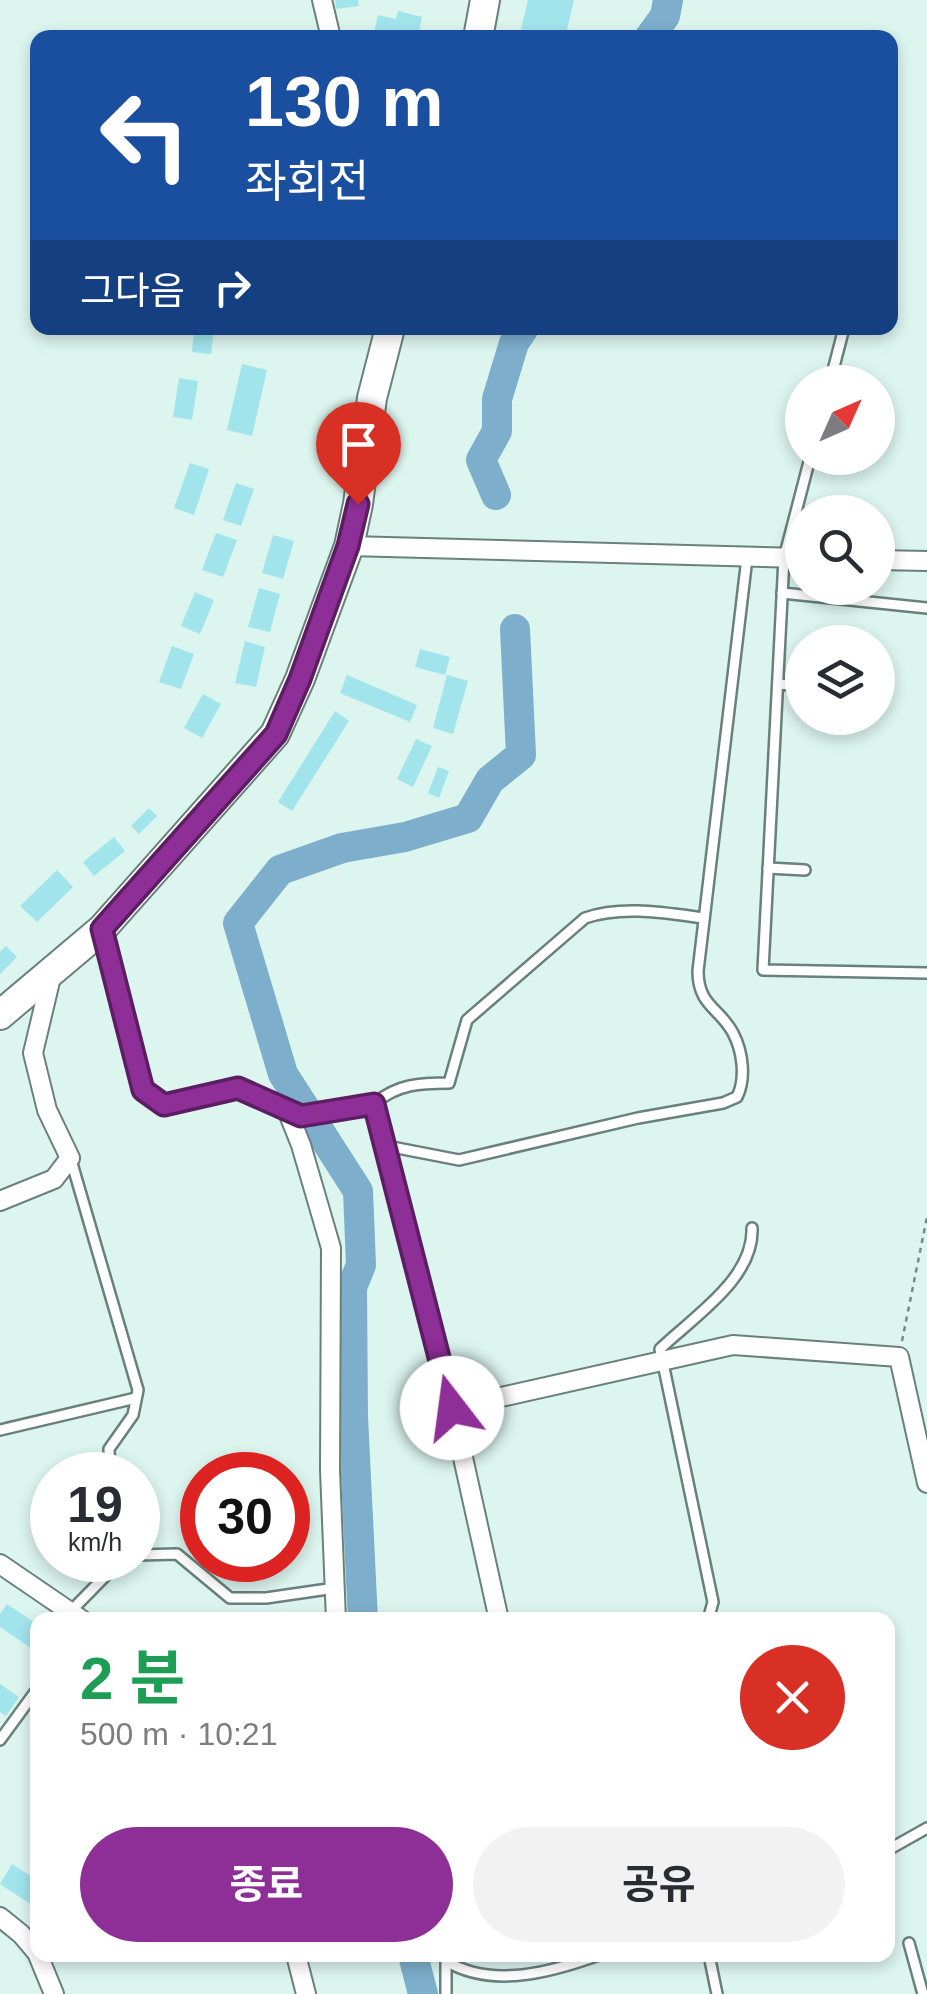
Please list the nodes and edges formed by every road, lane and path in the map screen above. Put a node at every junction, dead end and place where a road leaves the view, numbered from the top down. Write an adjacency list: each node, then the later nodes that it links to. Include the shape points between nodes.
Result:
1 (322, 0): 3 (street)
2 (485, 0): 4 (main road)
3 (329, 30)
4 (479, 30)
5 (388, 335): 8 (main road)
6 (842, 335): 7 (lane)
7 (834, 365)
8 (348, 546): 9 (street); 21 (main road, via 276,734)
9 (747, 558): 10 (street); 20 (lane)
10 (785, 558)
11 (895, 560): 12 (street)
12 (927, 561)
13 (785, 584): 14 (lane)
14 (782, 594): 15 (lane); 16 (lane)
15 (927, 608)
16 (778, 684): 17 (lane); 18 (lane)
17 (785, 685)
18 (768, 868): 19 (lane); 23 (lane, via 763,970)
19 (806, 870)
20 (704, 918): 25 (lane, via 604,911 585,918 467,1020 449,1083 416,1083); 27 (lane, via 698,990 733,1032 744,1083 738,1097 459,1160)
21 (102, 929): 22 (main road); 26 (street, via 143,1090 164,1105 238,1088)
22 (52, 972): 24 (main road); 28 (street, via 33,1053)
23 (927, 973)
24 (0, 1014)
25 (374, 1104): 26 (street); 27 (street)
26 (294, 1113): 42 (street, via 331,1248)
27 (384, 1146): 35 (street)
28 (70, 1158): 29 (street, via 54,1179); 34 (lane)
29 (0, 1202)
30 (927, 1216): 32 (path)
31 (752, 1228): 33 (lane, via 743,1264 660,1349)
32 (898, 1357): 33 (street, via 732,1344); 38 (street)
33 (662, 1360): 35 (street); 47 (lane, via 714,1602)
34 (136, 1398): 36 (lane); 37 (lane)
35 (452, 1408): 46 (street)
36 (0, 1430)
37 (109, 1452)
38 (927, 1483)
39 (160, 1554): 42 (lane, via 176,1554 230,1598)
40 (0, 1564): 43 (street)
41 (103, 1582): 44 (lane)
42 (335, 1588): 45 (street)
43 (70, 1612)
44 (79, 1612)
45 (336, 1612)
46 (497, 1612)
47 (711, 1612)
48 (30, 1699): 49 (lane)
49 (0, 1740)
50 (927, 1828): 51 (lane)
51 (895, 1846)
52 (0, 1917): 54 (street)
53 (910, 1943): 65 (lane)
54 (30, 1944)
55 (41, 1962): 61 (street)
56 (298, 1962): 62 (street)
57 (446, 1962): 63 (lane)
58 (451, 1962): 59 (lane, via 464,1972 534,1974)
59 (576, 1962)
60 (710, 1962): 64 (lane)
61 (54, 1994)
62 (306, 1994)
63 (446, 1994)
64 (717, 1994)
65 (923, 1994)

